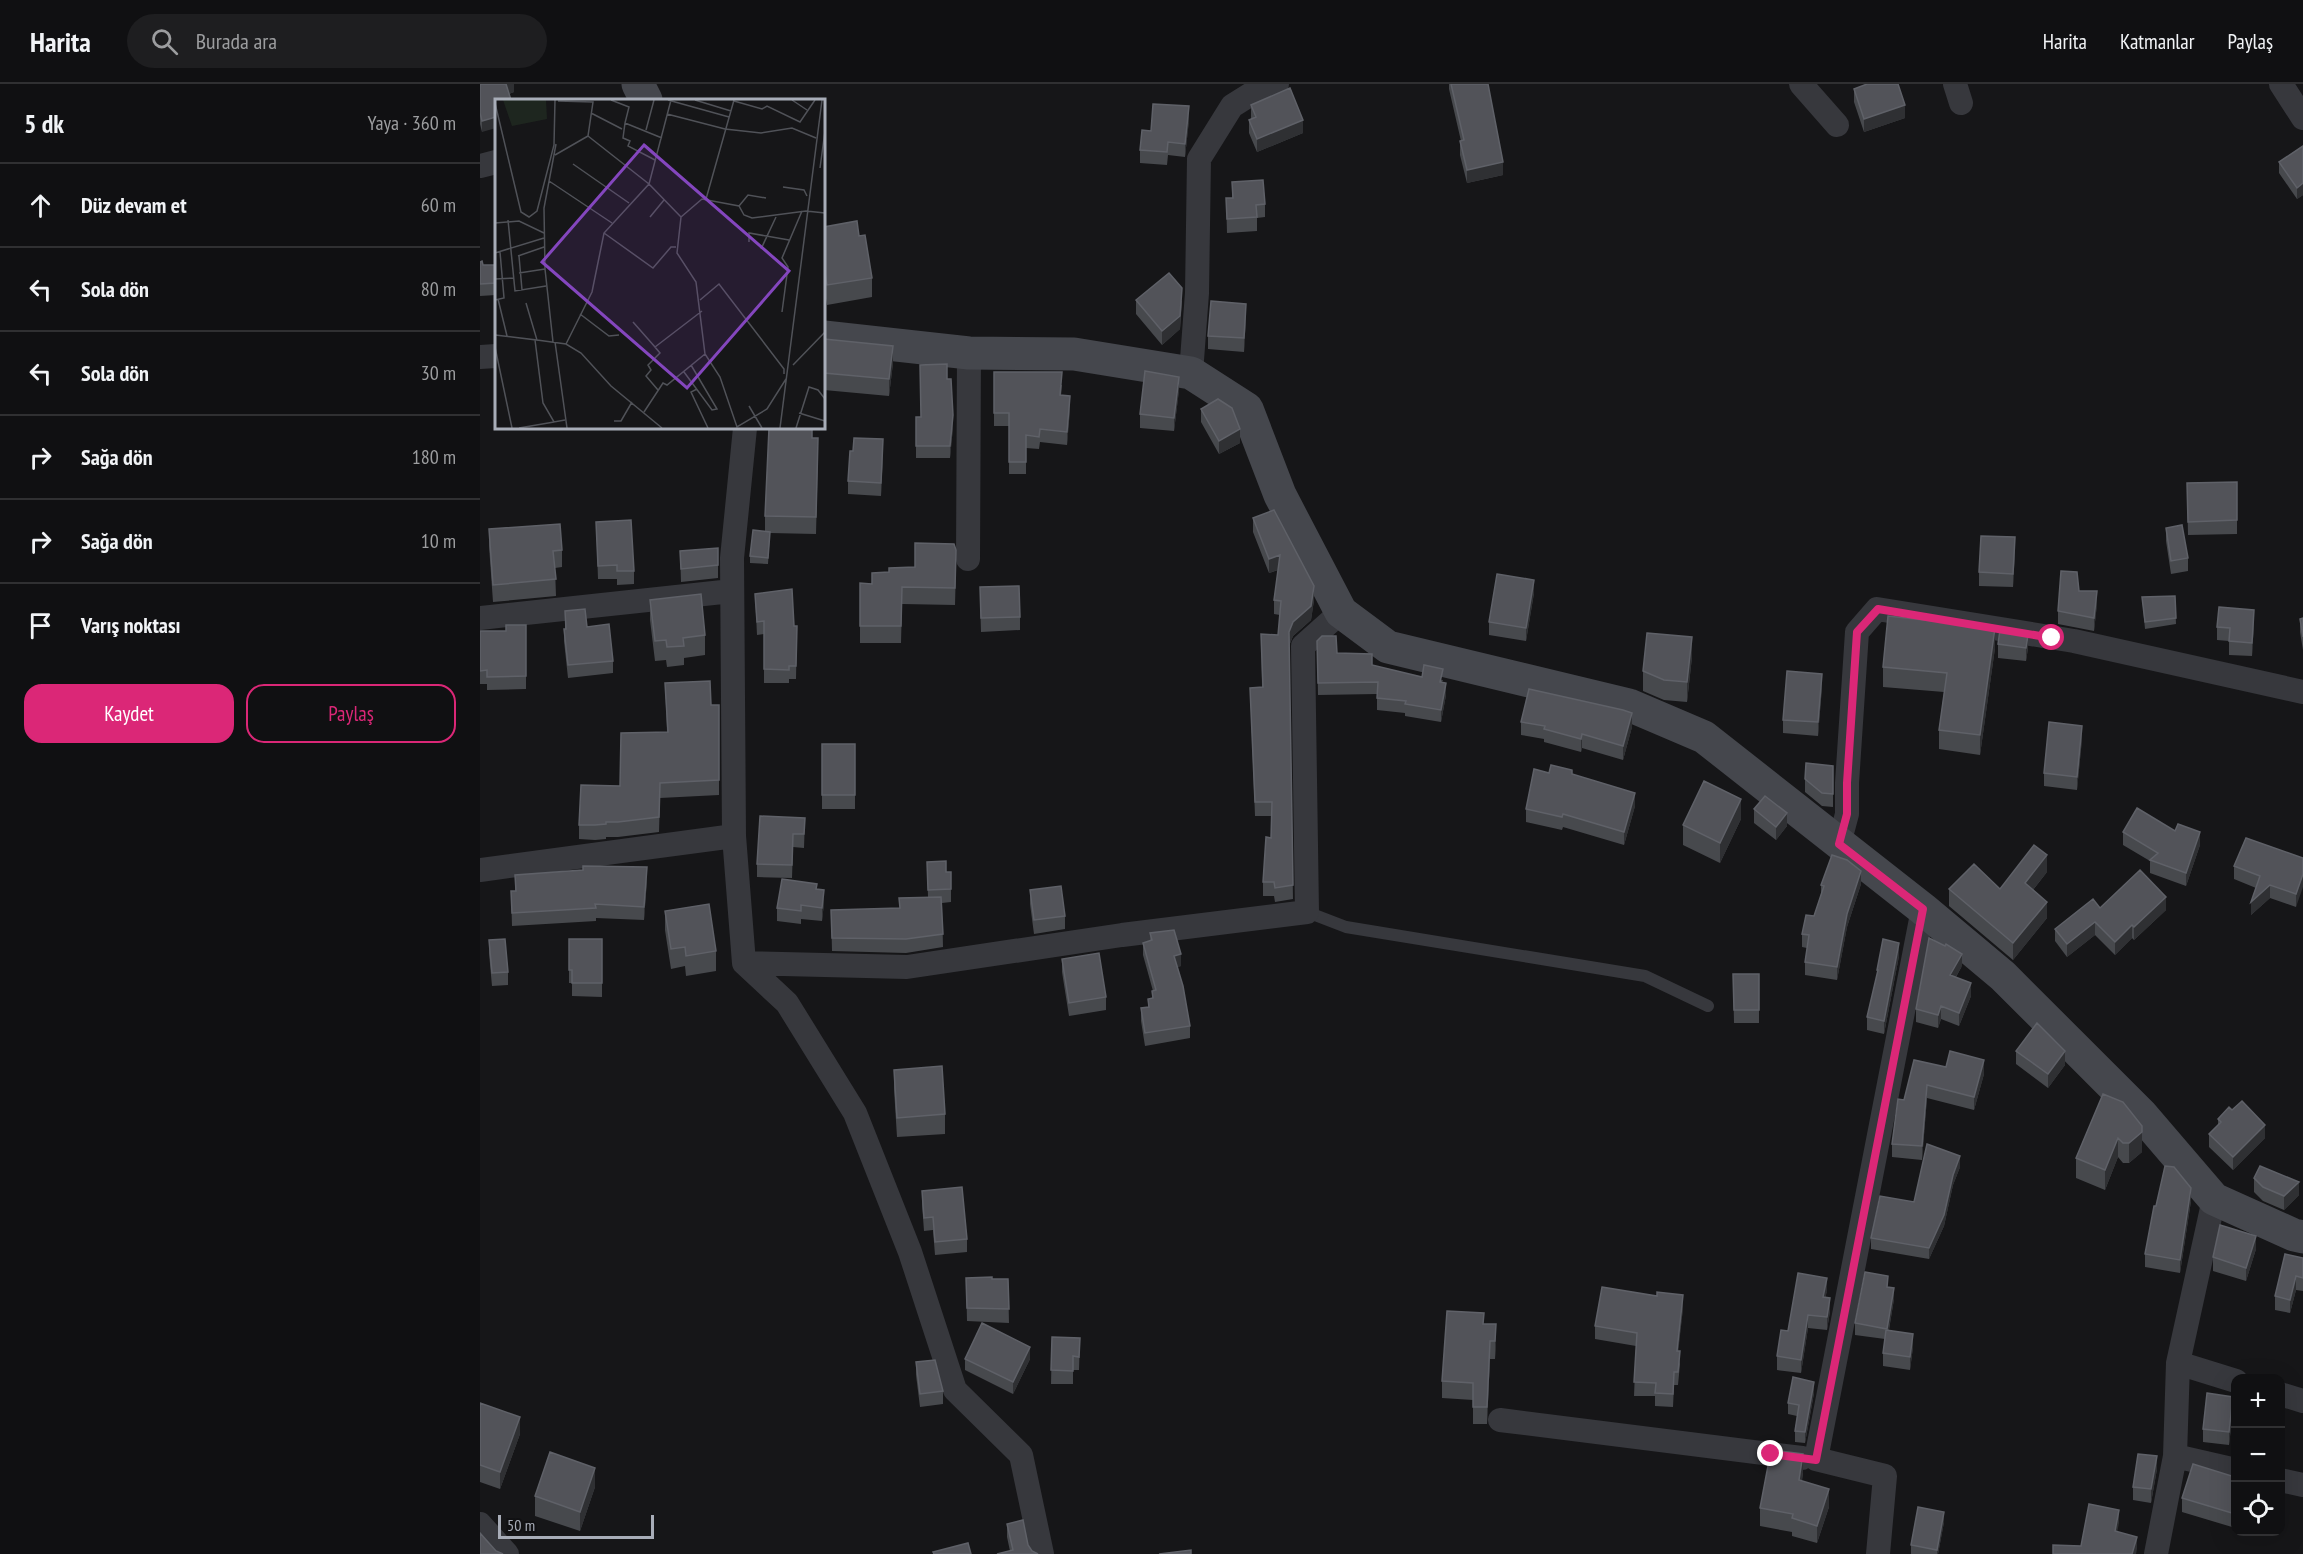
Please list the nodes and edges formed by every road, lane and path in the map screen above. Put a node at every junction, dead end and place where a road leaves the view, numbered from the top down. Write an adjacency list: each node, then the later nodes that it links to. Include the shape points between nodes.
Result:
1 (638, 84): 5 (street)
2 (1801, 84): 7 (street)
3 (2281, 84): 6 (street)
4 (1265, 86): 14 (street, via 1232,106 1199,159 1197,293)
5 (646, 99)
6 (2303, 118)
7 (1837, 125)
8 (495, 162): 9 (street)
9 (480, 166)
10 (825, 337): 11 (street)
11 (969, 353): 14 (street, via 1074,354); 16 (street)
12 (495, 356): 13 (street)
13 (480, 357)
14 (1191, 373): 18 (street, via 1247,409 1280,495)
15 (746, 429): 17 (street)
16 (968, 559)
17 (732, 591): 19 (street); 21 (street)
18 (1341, 612): 22 (street, via 1388,647 1629,705 1704,737); 25 (street, via 1303,646)
19 (480, 618)
20 (2303, 692): 22 (street, via 2074,641 1878,609 1857,632 1847,814)
21 (734, 836): 23 (street); 26 (street)
22 (1839, 844): 24 (street)
23 (480, 870)
24 (1923, 909): 28 (street, via 2019,991 2142,1115); 36 (street)
25 (1307, 912): 26 (street, via 907,967); 27 (lane, via 1346,927 1645,976)
26 (744, 963): 42 (street, via 786,1003 855,1113 910,1252 956,1390 1022,1455)
27 (1708, 1006)
28 (2214, 1199): 29 (street); 30 (street)
29 (2303, 1237)
30 (2178, 1363): 31 (street); 35 (street)
31 (2231, 1380)
32 (2285, 1396): 33 (street)
33 (2303, 1401)
34 (1500, 1420): 36 (street)
35 (2175, 1456): 37 (street); 44 (street)
36 (1816, 1460): 43 (street, via 1885,1476)
37 (2231, 1469)
38 (2285, 1481): 39 (street)
39 (2303, 1485)
40 (480, 1524): 41 (street)
41 (507, 1554)
42 (1042, 1554)
43 (1878, 1554)
44 (2156, 1554)

